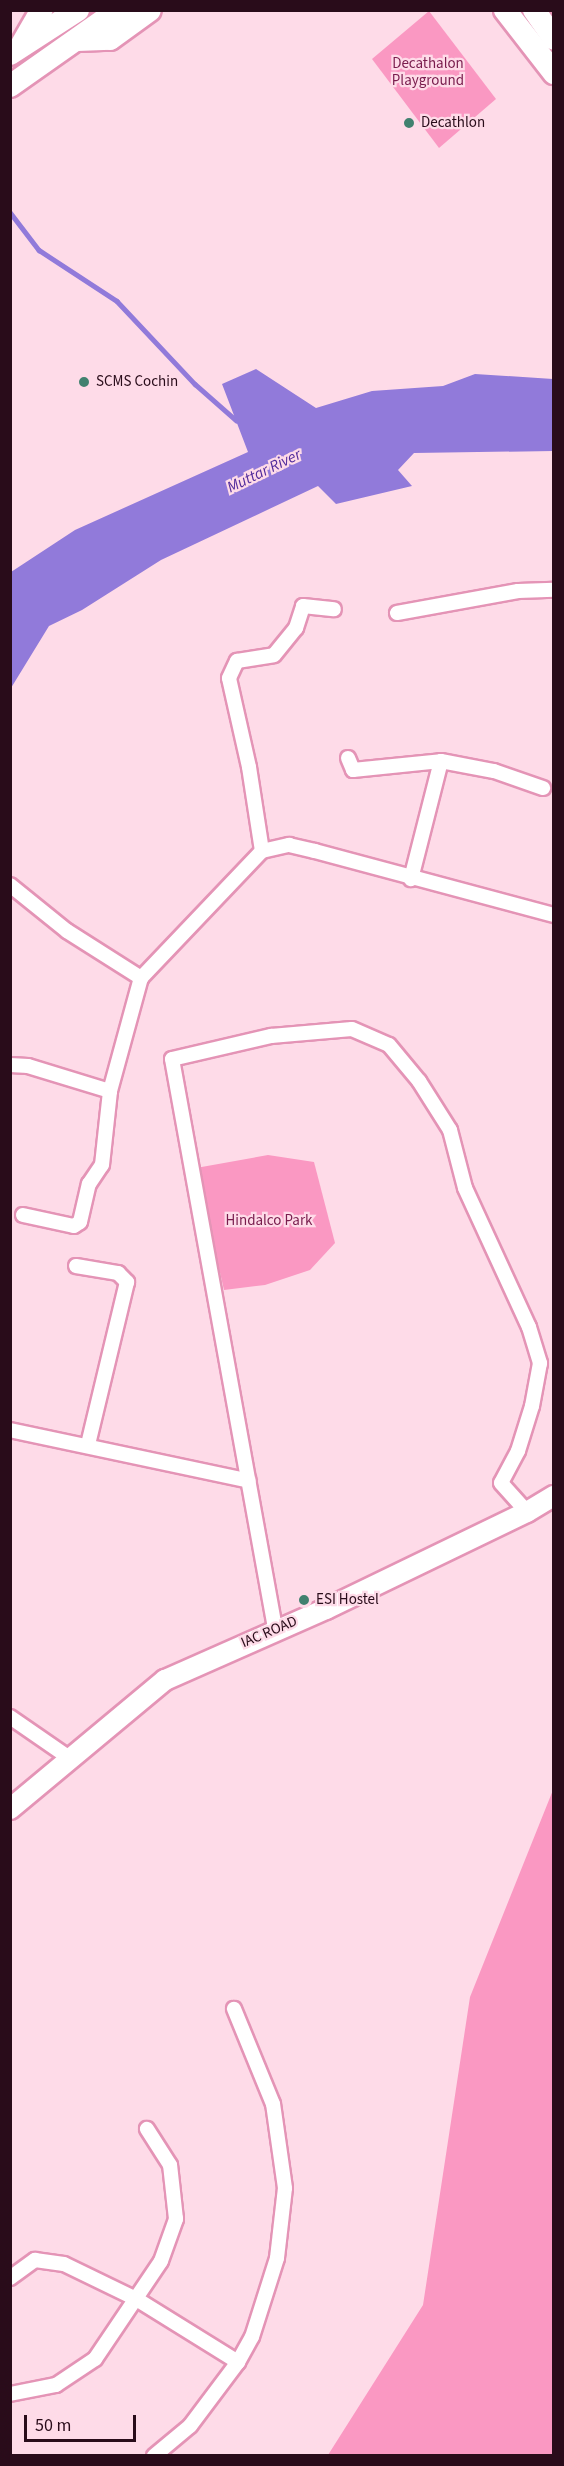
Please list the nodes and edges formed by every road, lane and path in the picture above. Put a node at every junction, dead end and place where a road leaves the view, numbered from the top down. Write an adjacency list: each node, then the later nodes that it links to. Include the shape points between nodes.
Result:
1 (42, 10): 9 (highway)
2 (78, 10): 9 (highway)
3 (118, 10): 8 (highway)
4 (150, 10): 8 (highway, via 110,39)
5 (506, 10): 10 (highway)
6 (534, 10): 7 (highway)
7 (554, 39)
8 (77, 40): 11 (highway)
9 (15, 51)
10 (554, 73)
11 (10, 86)
12 (554, 590): 14 (street, via 518,591)
13 (334, 609): 18 (street, via 303,606 296,628 274,655 237,660 229,678)
14 (397, 613)
15 (348, 758): 16 (street, via 353,770)
16 (441, 761): 17 (street, via 494,771); 19 (street)
17 (543, 788)
18 (262, 851): 19 (street, via 289,845); 22 (street)
19 (411, 879): 21 (street)
20 (10, 885): 22 (street, via 67,931)
21 (554, 915)
22 (141, 978): 24 (street)
23 (10, 1065): 24 (street, via 28,1066)
24 (110, 1091): 25 (street, via 102,1165 89,1184 80,1222 74,1226)
25 (23, 1215)
26 (76, 1266): 28 (street, via 118,1273 127,1282)
27 (10, 1430): 28 (street)
28 (88, 1444): 29 (street)
29 (249, 1481): 31 (street, via 172,1059 271,1036 352,1029 389,1045 450,1130 465,1188 529,1327 540,1363 518,1452 501,1483); 32 (street)
30 (554, 1496): 31 (main road, IAC ROAD)
31 (527, 1512): 32 (main road, IAC ROAD, via 326,1609)
32 (275, 1628): 34 (main road, IAC ROAD, via 165,1680)
33 (10, 1717): 34 (street)
34 (68, 1757): 35 (main road, IAC ROAD)
35 (10, 1809)
36 (234, 2009): 40 (street, via 273,2104 285,2188 277,2258 252,2337)
37 (147, 2129): 39 (street, via 170,2164 176,2219 161,2261)
38 (10, 2278): 39 (street, via 35,2260 64,2264)
39 (138, 2300): 40 (street); 41 (street, via 95,2359 56,2385)
40 (237, 2362): 42 (street, via 190,2426)
41 (10, 2394)
42 (154, 2456)

